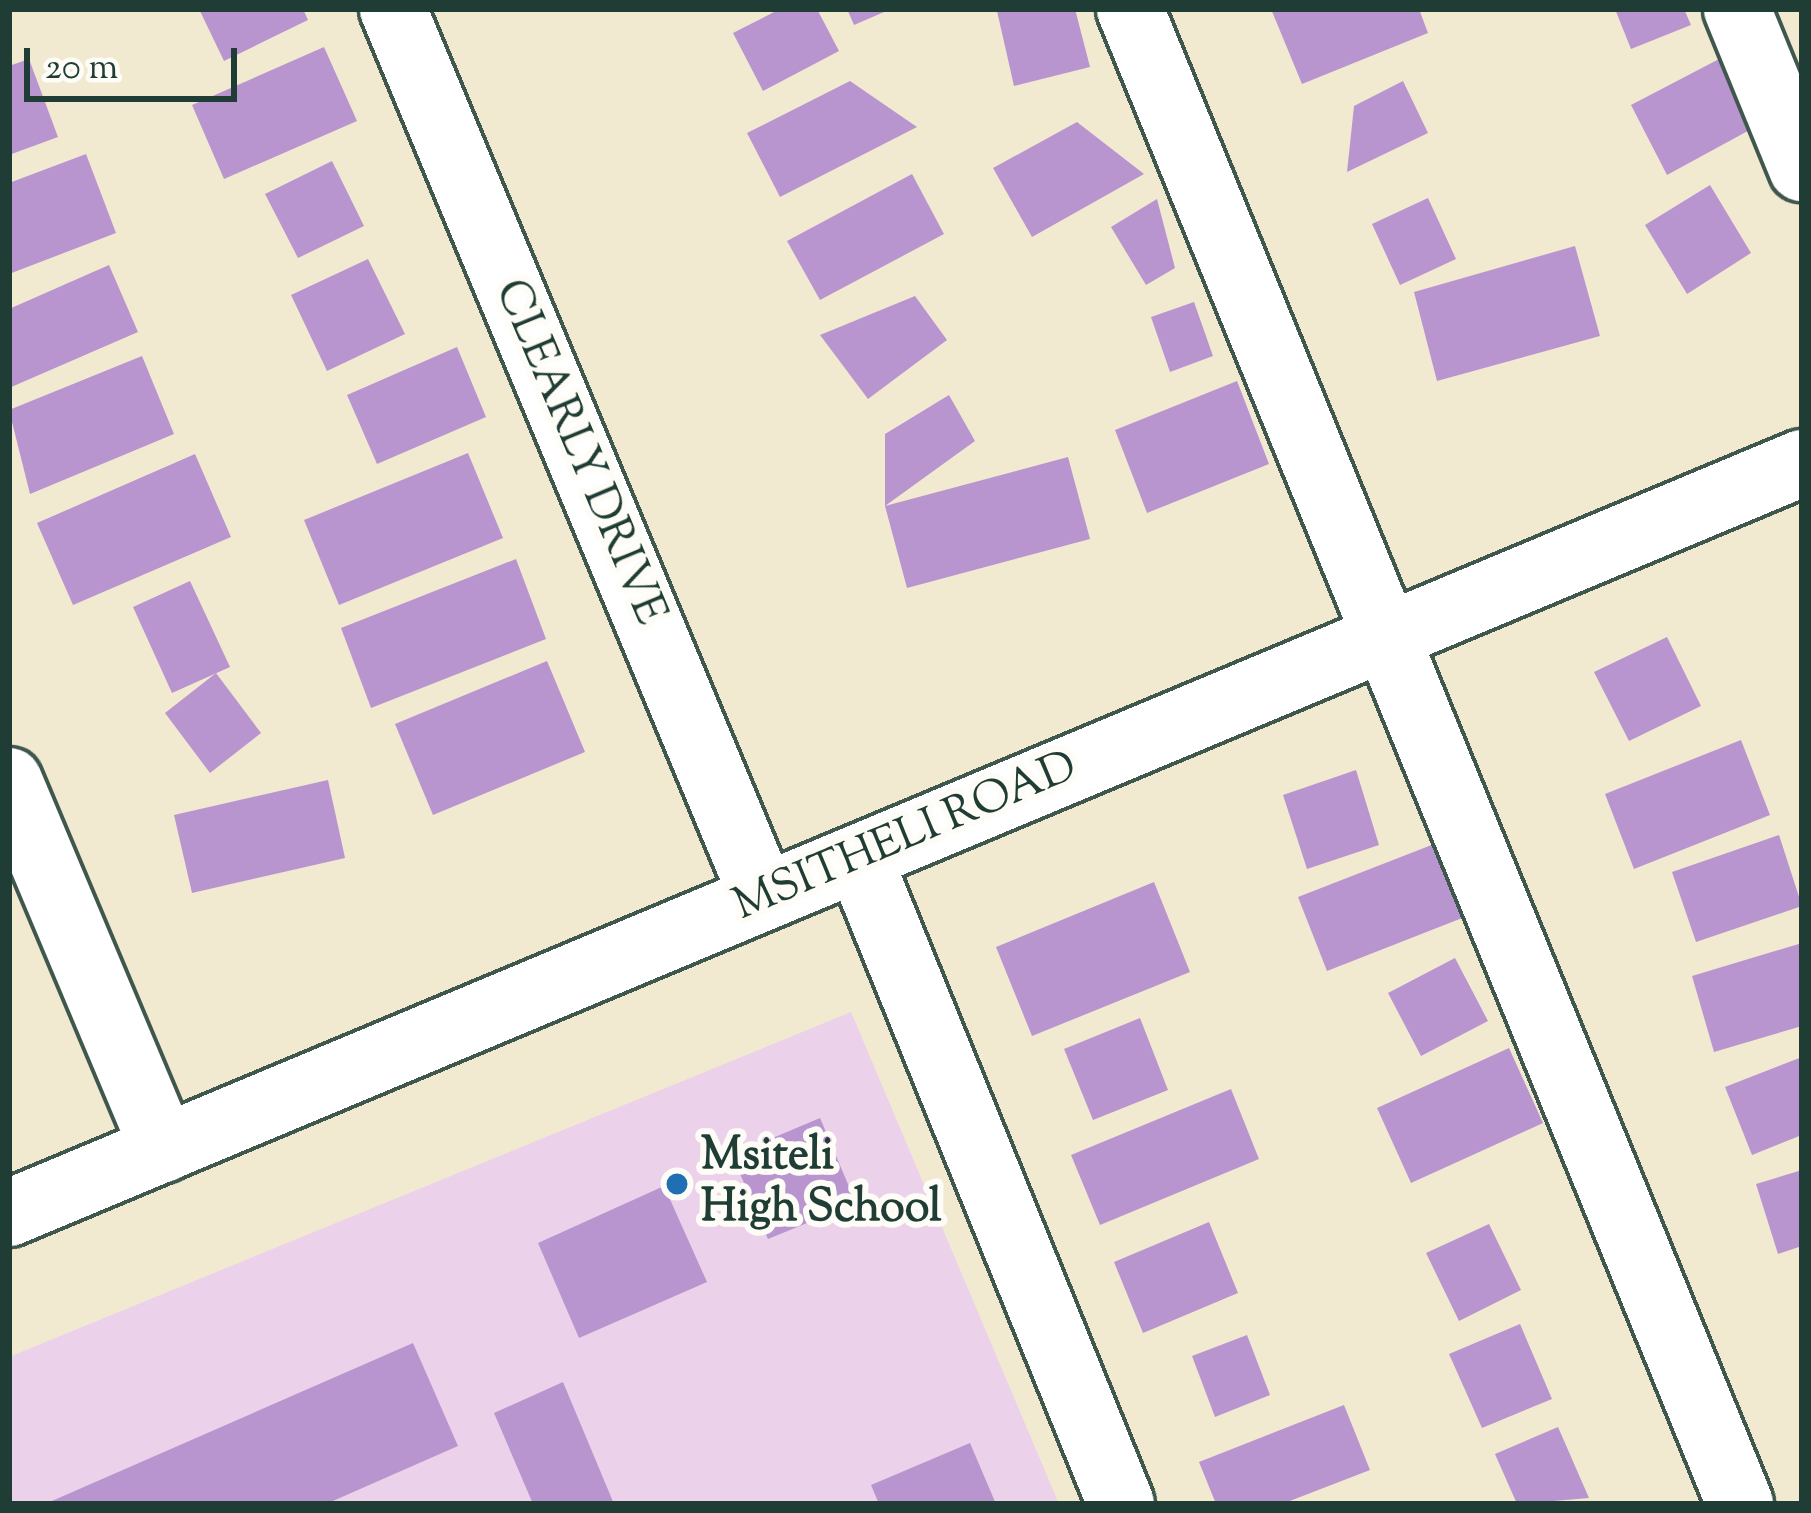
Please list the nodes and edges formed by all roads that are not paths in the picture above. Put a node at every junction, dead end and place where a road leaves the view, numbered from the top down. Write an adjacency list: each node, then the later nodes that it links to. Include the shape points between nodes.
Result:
1 (393, 9): 9 (street, CLEARLY DRIVE)
2 (1130, 9): 6 (street)
3 (1737, 9): 4 (street)
4 (1802, 168)
5 (1802, 463): 6 (street, MSITHELI ROAD)
6 (1390, 635): 8 (street, MSITHELI ROAD); 13 (street)
7 (9, 781): 10 (street)
8 (860, 859): 9 (street, MSITHELI ROAD); 12 (street)
9 (763, 897): 10 (street, MSITHELI ROAD)
10 (164, 1149): 11 (street, MSITHELI ROAD)
11 (9, 1214)
12 (1121, 1504)
13 (1740, 1504)

